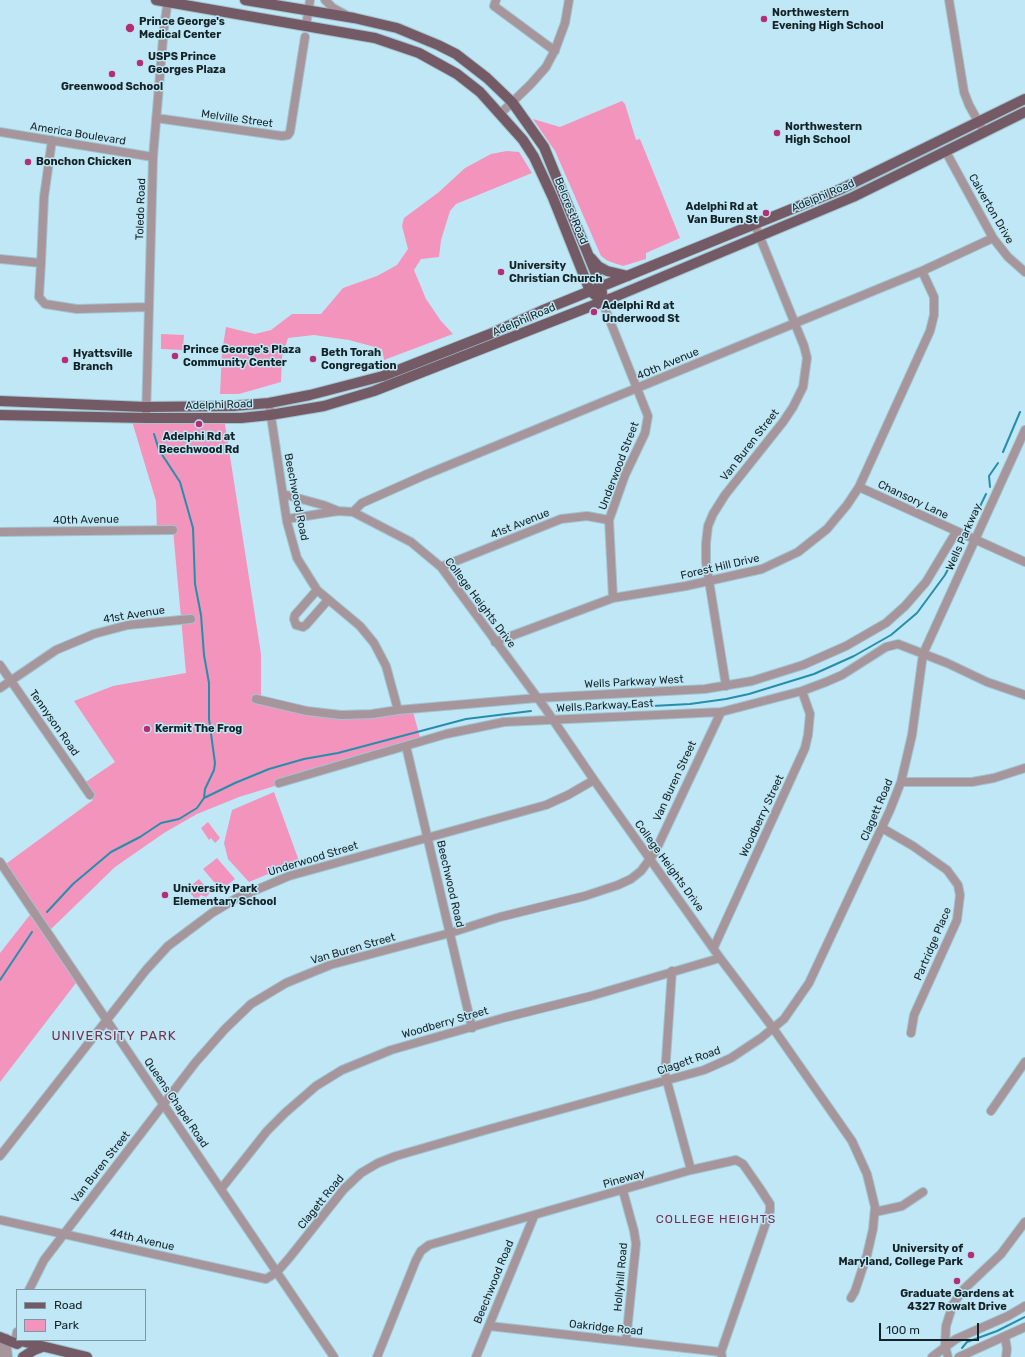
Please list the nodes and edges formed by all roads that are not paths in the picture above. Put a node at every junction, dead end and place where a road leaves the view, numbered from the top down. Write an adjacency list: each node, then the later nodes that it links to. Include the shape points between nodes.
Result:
1 (156, 0): 8 (main road, Belcrest Road)
2 (245, 0): 9 (main road, Belcrest Road)
3 (287, 0): 9 (street)
4 (325, 0): 11 (street, via 333,8)
5 (496, 0): 14 (street, via 494,6)
6 (569, 0): 14 (street, via 566,23)
7 (949, 0): 20 (street, via 964,92)
8 (168, 1): 12 (main road, Belcrest Road); 19 (street, Toledo Road)
9 (271, 4): 10 (main road, Belcrest Road)
10 (309, 5): 11 (main road, Belcrest Road); 12 (street)
11 (354, 18): 16 (main road, Belcrest Road, via 397,28 438,45 473,66)
12 (306, 26): 18 (main road, Belcrest Road, via 375,38 419,53 462,78)
13 (305, 37): 19 (street, Melville Street, via 288,135)
14 (555, 51): 16 (street, via 546,67)
15 (1025, 99): 20 (main road, Adelphi Road)
16 (512, 102): 18 (street); 29 (main road, Belcrest Road, via 544,147)
17 (1025, 112): 22 (main road, Adelphi Road)
18 (501, 113): 36 (main road, Belcrest Road, via 523,140 542,175)
19 (156, 118): 25 (street, Toledo Road)
20 (978, 121): 22 (street); 26 (main road, Adelphi Road, via 872,176)
21 (0, 132): 23 (street, America Boulevard)
22 (984, 132): 24 (main road, Adelphi Road)
23 (52, 140): 25 (street, America Boulevard); 31 (street, via 44,197)
24 (946, 152): 27 (main road, Adelphi Road, via 853,198); 28 (street, Calverton Drive)
25 (153, 157): 38 (street, Toledo Road)
26 (755, 225): 27 (street, Van Buren Street); 34 (main road, Adelphi Road)
27 (759, 236): 37 (main road, Adelphi Road); 39 (street, Van Buren Street)
28 (993, 238): 32 (street, 40th Avenue); 33 (street, Calverton Drive, via 1008,257)
29 (589, 256): 34 (main road, via 607,271); 35 (main road, Belcrest Road)
30 (0, 259): 31 (street)
31 (41, 263): 38 (street, via 39,297 45,304 77,309)
32 (922, 271): 39 (street, 40th Avenue); 48 (street, Forest Hill Drive, via 934,297 933,324)
33 (1025, 272)
34 (628, 276): 35 (main road, Adelphi Road)
35 (602, 286): 36 (main road, Adelphi Road); 37 (main road, Belcrest Road)
36 (590, 291): 37 (main road, Belcrest Road); 42 (main road, Adelphi Road, via 388,374)
37 (602, 301): 40 (street, Underwood Street); 45 (main road, Adelphi Road, via 374,391 324,406)
38 (148, 307): 43 (street, Toledo Road)
39 (794, 322): 40 (street, 40th Avenue); 60 (street, Van Buren Street, via 807,358 803,387 783,422 713,514 706,542)
40 (637, 389): 51 (street, 40th Avenue, via 424,475 362,503); 53 (street, Underwood Street, via 647,411 647,427 625,475)
41 (0, 401): 43 (main road, Adelphi Road)
42 (269, 403): 43 (main road, Adelphi Road, via 212,407); 45 (street, Beechwood Road)
43 (145, 406): 46 (street, Toledo Road)
44 (0, 415): 46 (main road, Adelphi Road)
45 (270, 415): 46 (main road, Adelphi Road, via 241,418); 49 (street, Beechwood Road)
46 (146, 418)
47 (1025, 430): 57 (street, Wells Parkway)
48 (858, 487): 56 (street, Chansory Lane); 60 (street, Forest Hill Drive, via 847,506 828,529 798,552 762,569)
49 (283, 494): 50 (street, College Heights Drive); 52 (street, Beechwood Road)
50 (338, 511): 51 (street, College Heights Drive); 52 (street, College Heights Drive)
51 (353, 512): 59 (street, College Heights Drive, via 411,542)
52 (286, 519): 61 (street, Beechwood Road, via 297,558)
53 (609, 520): 59 (street, 41st Avenue, via 587,516 561,519); 62 (street, Underwood Street)
54 (172, 530): 55 (street, 40th Avenue)
55 (0, 532)
56 (956, 532): 57 (street, Chansory Lane); 69 (street, Wells Parkway West, via 926,582 905,606 876,629 803,665 752,681)
57 (975, 540): 58 (street, Chansory Lane); 66 (street, Wells Parkway)
58 (1025, 562)
59 (441, 567): 65 (street, College Heights Drive)
60 (708, 581): 62 (street, Forest Hill Drive); 69 (street, Van Buren Street)
61 (317, 590): 63 (street, Beechwood Road); 63 (street, via 296,615 296,625 306,626)
62 (613, 598): 65 (street, Forest Hill Drive)
63 (328, 600): 75 (street, Beechwood Road, via 360,626 374,643 386,666)
64 (191, 619): 68 (street, 41st Avenue, via 128,625 103,631 56,650)
65 (495, 642): 73 (street, College Heights Drive)
66 (923, 654): 71 (street, Wells Parkway East, via 904,645 892,645 842,675); 72 (street, Wells Parkway East, via 987,682); 81 (street, Clagett Road, via 912,735)
67 (0, 665): 68 (street, Tennyson Road)
68 (11, 681): 70 (street, 41st Avenue); 83 (street, Tennyson Road)
69 (726, 686): 73 (street, Wells Parkway West)
70 (0, 688)
71 (802, 691): 76 (street, Wells Parkway East); 89 (street, Woodberry Street, via 810,714 805,748)
72 (1025, 695)
73 (537, 698): 75 (street, Wells Parkway West); 77 (street, College Heights Drive)
74 (256, 699): 75 (street, Wells Parkway West, via 307,711 341,715)
75 (398, 710)
76 (721, 712): 77 (street, Wells Parkway East); 86 (street, Van Buren Street)
77 (553, 719): 78 (street, Wells Parkway East, via 504,722); 80 (street, College Heights Drive)
78 (406, 746): 82 (street, Wells Parkway East); 85 (street, Beechwood Road)
79 (1025, 768): 81 (street, via 972,782)
80 (594, 780): 85 (street, Underwood Street, via 546,805); 86 (street, College Heights Drive)
81 (901, 782): 84 (street, Clagett Road)
82 (279, 783)
83 (90, 795)
84 (882, 828): 94 (street, Clagett Road, via 809,983 791,1011); 95 (street, Partridge Place, via 947,870 956,880 960,895 957,920 914,1014)
85 (428, 838): 88 (street, Beechwood Road); 92 (street, Underwood Street, via 289,876 237,898 207,916 168,946)
86 (651, 860): 88 (street, Van Buren Street, via 635,876 618,885 585,896 500,916); 89 (street, College Heights Drive)
87 (0, 862): 92 (street, Queens Chapel Road)
88 (450, 933): 93 (street, Beechwood Road); 98 (street, Van Buren Street, via 330,965 272,990 251,1004 225,1029)
89 (714, 947): 90 (street, College Heights Drive)
90 (720, 958): 91 (street, Woodberry Street); 94 (street, College Heights Drive)
91 (672, 971): 93 (street, Woodberry Street, via 592,996); 97 (street, via 665,1067)
92 (107, 1020): 98 (street, Queens Chapel Road); 100 (street, Underwood Street)
93 (472, 1028): 102 (street, Woodberry Street, via 391,1050 347,1068 326,1080 296,1103 267,1131)
94 (773, 1028): 97 (street, Clagett Road, via 731,1058 704,1070); 105 (street, College Heights Drive, via 852,1141 867,1174)
95 (911, 1033)
96 (1025, 1062): 99 (street)
97 (667, 1081): 101 (street); 110 (street, Clagett Road, via 486,1130 378,1163 344,1189)
98 (164, 1105): 102 (street, Queens Chapel Road); 109 (street, Van Buren Street)
99 (991, 1111)
100 (0, 1156)
101 (692, 1170): 103 (street, Pineway); 122 (street, Pineway, via 733,1160 740,1161 770,1204 770,1215)
102 (221, 1189): 110 (street, Queens Chapel Road)
103 (623, 1191): 106 (street, Pineway); 119 (street, Hollyhill Road, via 636,1244)
104 (923, 1192): 105 (street, via 902,1206)
105 (875, 1212): 112 (street, College Heights Drive, via 867,1255)
106 (534, 1216): 114 (street, Beechwood Road); 128 (street, Pineway, via 437,1242 421,1251)
107 (0, 1220): 109 (street, 44th Avenue)
108 (1025, 1222): 120 (street, via 1001,1254 964,1289 953,1304 946,1326)
109 (63, 1234): 110 (street, 44th Avenue, via 261,1279 271,1278); 111 (street, Van Buren Street, via 37,1271)
110 (277, 1272): 127 (street, Queens Chapel Road)
111 (29, 1289)
112 (851, 1298)
113 (1025, 1306): 120 (street)
114 (489, 1326): 119 (street, Oakridge Road); 129 (street, Beechwood Road)
115 (1025, 1327): 116 (street)
116 (1005, 1337): 132 (street); 133 (street)
117 (12, 1338): 123 (street); 124 (street)
118 (22, 1341): 121 (main road)
119 (626, 1341): 122 (street, Oakridge Road)
120 (945, 1346): 130 (street); 131 (street)
121 (42, 1347): 125 (main road); 126 (main road)
122 (722, 1354)
123 (2, 1357)
124 (8, 1357)
125 (23, 1357)
126 (87, 1357)
127 (334, 1357)
128 (377, 1357)
129 (476, 1357)
130 (932, 1357)
131 (948, 1357)
132 (959, 1357)
133 (1006, 1357)

